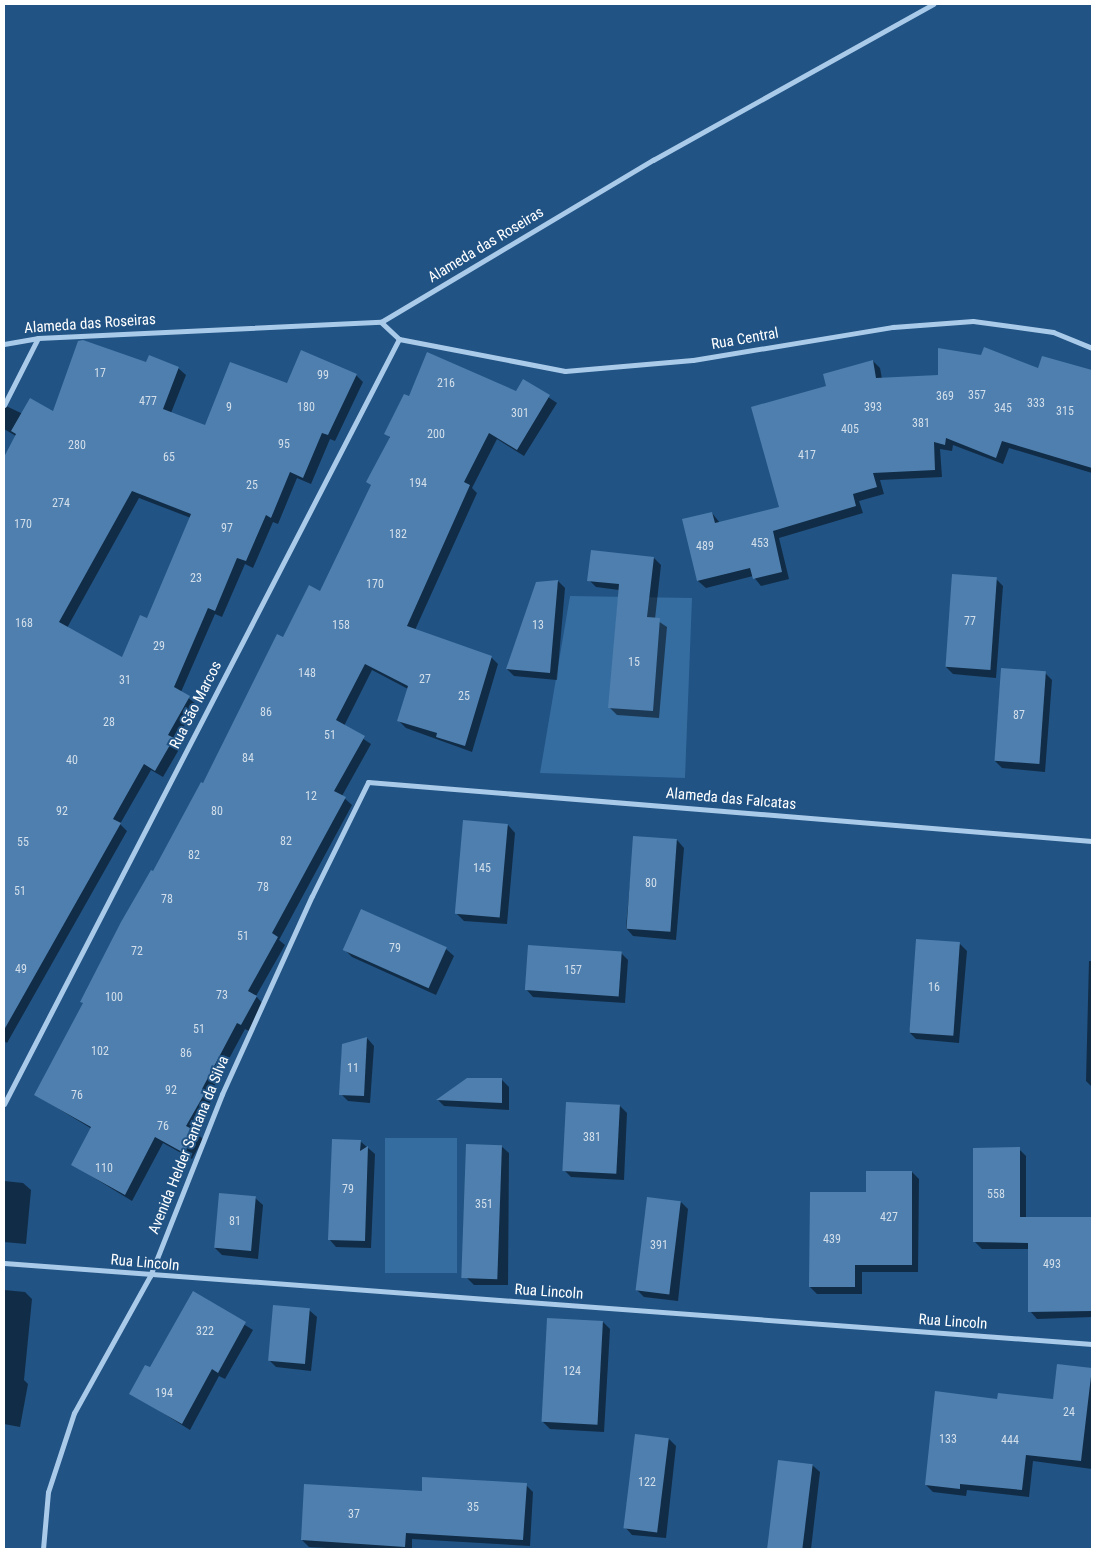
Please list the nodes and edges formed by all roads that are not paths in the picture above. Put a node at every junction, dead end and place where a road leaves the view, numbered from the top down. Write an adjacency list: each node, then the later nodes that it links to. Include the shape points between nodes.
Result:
1 (933, 4): 2 (street, Alameda das Roseiras, via 653,160)
2 (381, 322): 3 (street, Alameda das Roseiras); 4 (street)
3 (38, 338): 5 (street, Alameda das Roseiras); 7 (street)
4 (399, 339): 6 (street, Rua Central, via 564,370 694,360 893,327 973,321 1053,332); 10 (street, Rua São Marcos)
5 (4, 344)
6 (1092, 348)
7 (4, 405)
8 (368, 782): 9 (street, Alameda das Falcatas); 12 (street, Avenida Helder Santana da Silva, via 222,1094)
9 (1092, 841)
10 (4, 1104)
11 (4, 1263): 12 (street, Rua Lincoln)
12 (150, 1276): 13 (street, Rua Lincoln); 14 (street, Avenida Helder Santana da Silva, via 74,1413 48,1492)
13 (1092, 1344)
14 (42, 1549)

